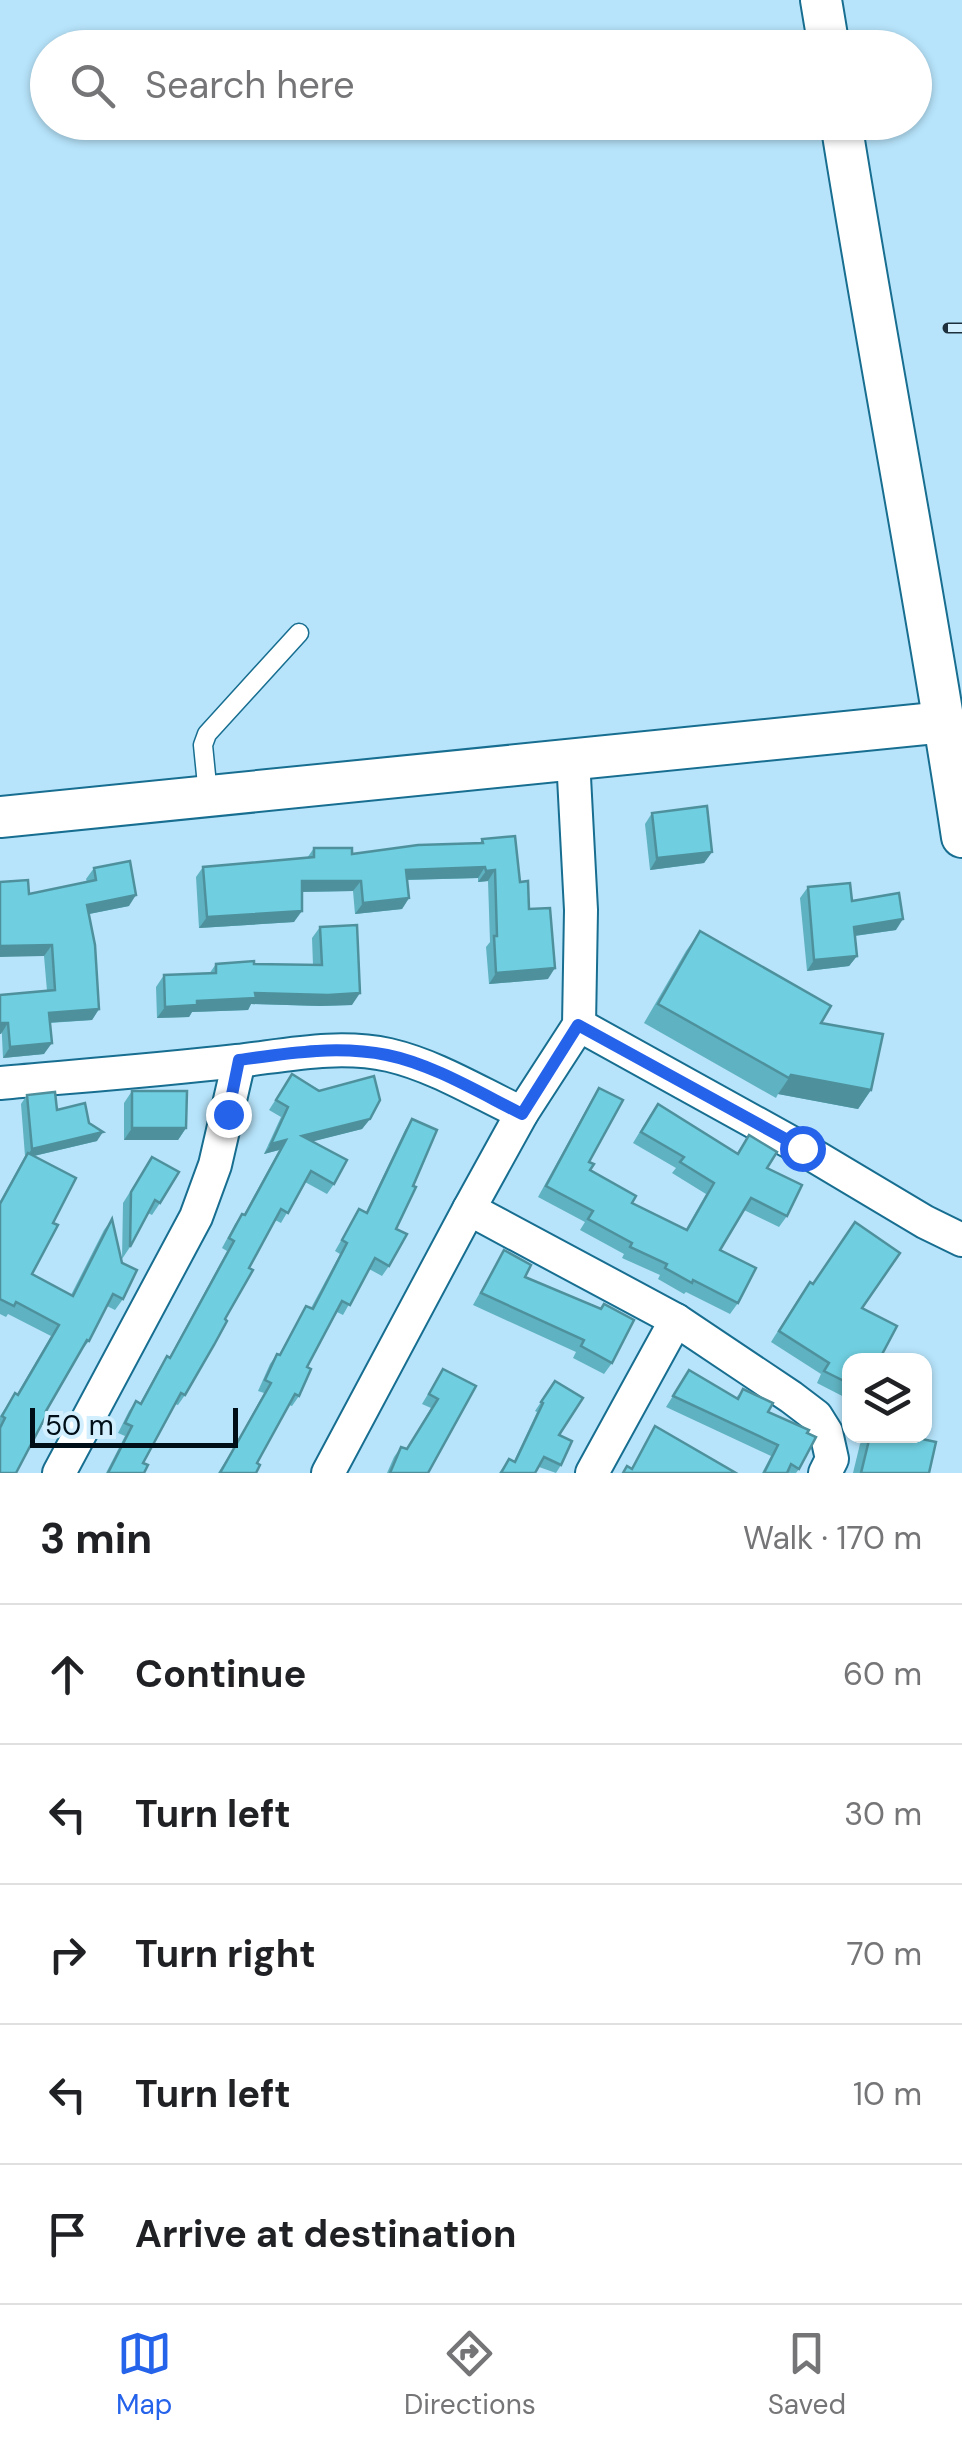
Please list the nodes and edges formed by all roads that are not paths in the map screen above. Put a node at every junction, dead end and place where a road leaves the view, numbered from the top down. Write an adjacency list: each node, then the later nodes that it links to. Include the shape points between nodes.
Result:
1 (822, 0): 2 (street)
2 (826, 30)
3 (844, 140): 5 (street)
4 (300, 632): 7 (lane, via 207,734)
5 (953, 721): 6 (street); 9 (street)
6 (573, 758): 7 (street); 10 (street, via 581,910)
7 (208, 795): 8 (street)
8 (0, 817)
9 (962, 837)
10 (578, 1025): 13 (street); 15 (street)
11 (239, 1060): 12 (street); 13 (street, via 301,1051 386,1055); 17 (street, via 196,1217)
12 (0, 1083)
13 (522, 1114): 14 (street)
14 (469, 1209): 16 (street); 18 (street)
15 (962, 1240)
16 (676, 1320): 19 (street); 20 (street, via 816,1416 832,1458)
17 (58, 1473)
18 (328, 1473)
19 (592, 1473)
20 (825, 1473)

